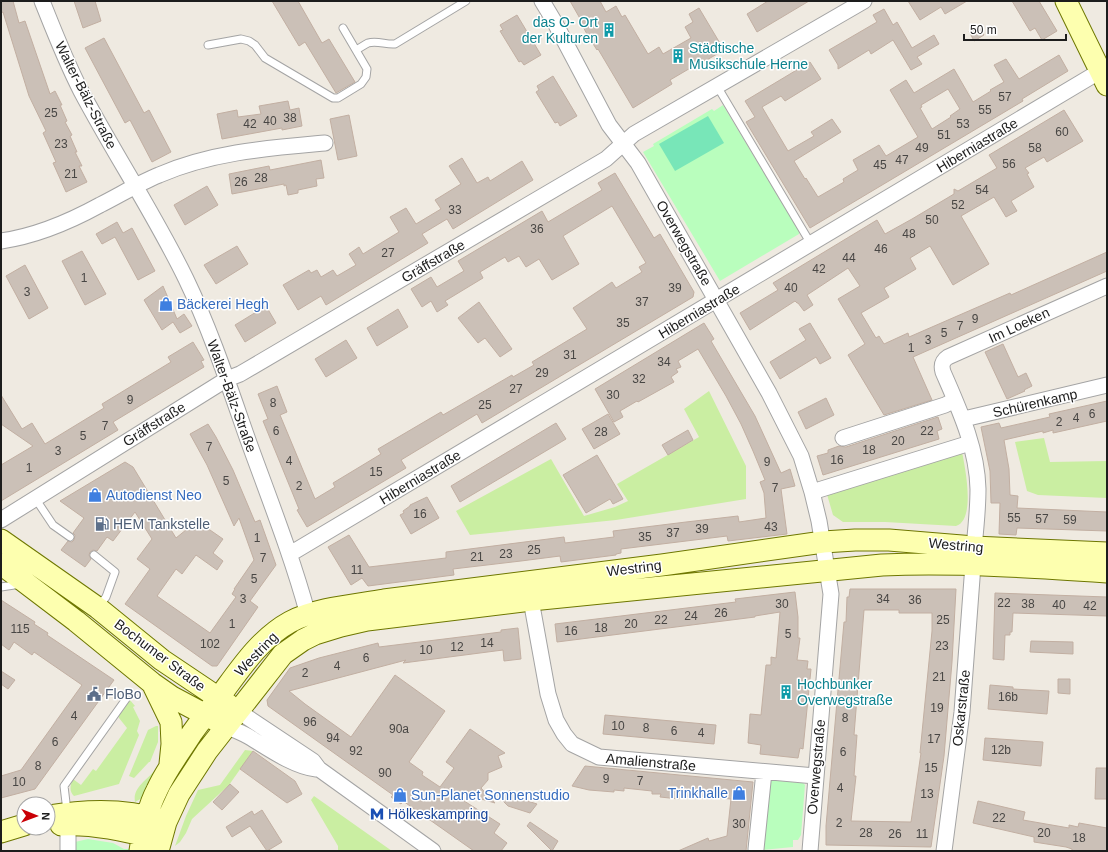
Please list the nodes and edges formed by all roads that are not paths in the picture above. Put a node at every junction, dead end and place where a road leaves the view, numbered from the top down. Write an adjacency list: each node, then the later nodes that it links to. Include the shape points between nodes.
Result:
1 (42, 1): 13 (street, Walter-Bälz-Straße, via 81,90)
2 (466, 1): 8 (lane, via 395,44 368,43)
3 (542, 1): 12 (street, Overwegstraße, via 609,125)
4 (864, 1): 10 (street, Gräffstraße)
5 (1066, 1): 9 (main road)
6 (343, 28): 8 (lane)
7 (208, 45): 8 (lane, via 241,39 249,41 265,58 333,98 338,98 361,84 366,76 367,69)
8 (356, 50)
9 (1105, 75): 15 (street, Hiberniastraße)
10 (717, 86): 12 (street, Gräffstraße, via 634,134); 15 (lane)
11 (325, 143): 13 (street, via 275,147 204,160 184,165)
12 (624, 143): 17 (street, Overwegstraße, via 638,163); 19 (street, Gräffstraße, via 606,159 240,374)
13 (135, 186): 14 (street, via 100,206 42,232); 19 (street, Walter-Bälz-Straße, via 187,281)
14 (1, 241)
15 (812, 244): 17 (street, Hiberniastraße)
16 (1107, 286): 18 (street, Im Loeken, via 948,357 943,362)
17 (716, 301): 25 (street, Overwegstraße, via 798,448); 32 (street, Hiberniastraße)
18 (943, 372): 21 (street, Oskarstraße)
19 (227, 379): 26 (street, Gräffstraße); 32 (street, Walter-Bälz-Straße)
20 (1107, 385): 22 (street, Schürenkamp)
21 (955, 400): 22 (street, Oskarstraße); 23 (street, via 945,406)
22 (964, 420): 24 (street, Oskarstraße)
23 (843, 438)
24 (970, 443): 25 (street); 34 (street, Oskarstraße, via 978,488)
25 (812, 492): 30 (street, Overwegstraße)
26 (35, 498): 27 (street, Gräffstraße); 28 (lane, via 53,525)
27 (1, 520)
28 (70, 537)
29 (1, 540): 41 (main road, Bochumer Straße)
30 (823, 542): 34 (main road, Westring, via 889,540); 36 (street, Overwegstraße); 42 (main road, Westring, via 384,600)
31 (1107, 553): 34 (main road, Westring)
32 (290, 554): 42 (street, Walter-Bälz-Straße)
33 (94, 555): 41 (lane, via 115,572 106,597)
34 (974, 556): 36 (main road, Westring, via 912,564); 37 (main road, Westring); 59 (street, Oskarstraße, via 962,712)
35 (1, 564): 38 (main road, Bochumer Straße)
36 (828, 570): 40 (main road, Westring); 50 (street, Overwegstraße, via 831,594)
37 (1107, 572)
38 (26, 583): 39 (lane); 43 (main road, Bochumer Straße)
39 (1, 587)
40 (531, 600): 47 (main road, Westring, via 367,620 316,634 283,654); 49 (street, Amalienstraße, via 548,694 556,720 572,744 599,757)
41 (98, 608): 45 (main road, Bochumer Straße, via 162,660)
42 (308, 615): 45 (main road, Westring, via 291,622 265,641 242,665)
43 (152, 683): 46 (main road, Bochumer Straße, via 172,698); 48 (main road, via 172,726)
44 (126, 698): 51 (lane, via 64,786)
45 (218, 698): 46 (main road, Westring); 47 (main road, Bochumer Straße)
46 (205, 715): 47 (main road, Bochumer Straße); 48 (main road)
47 (232, 718): 54 (main road, via 195,767); 57 (street, Bochumer Straße, via 249,737 292,761 318,769)
48 (170, 766): 54 (main road, via 156,790)
49 (764, 772): 50 (street, Amalienstraße); 55 (street)
50 (815, 776): 58 (street, Overwegstraße)
51 (61, 818): 54 (main road, via 88,826); 56 (street)
52 (16, 828): 53 (main road)
53 (1, 832)
54 (152, 836)
55 (756, 849)
56 (68, 851)
57 (433, 851)
58 (810, 851)
59 (944, 851)

